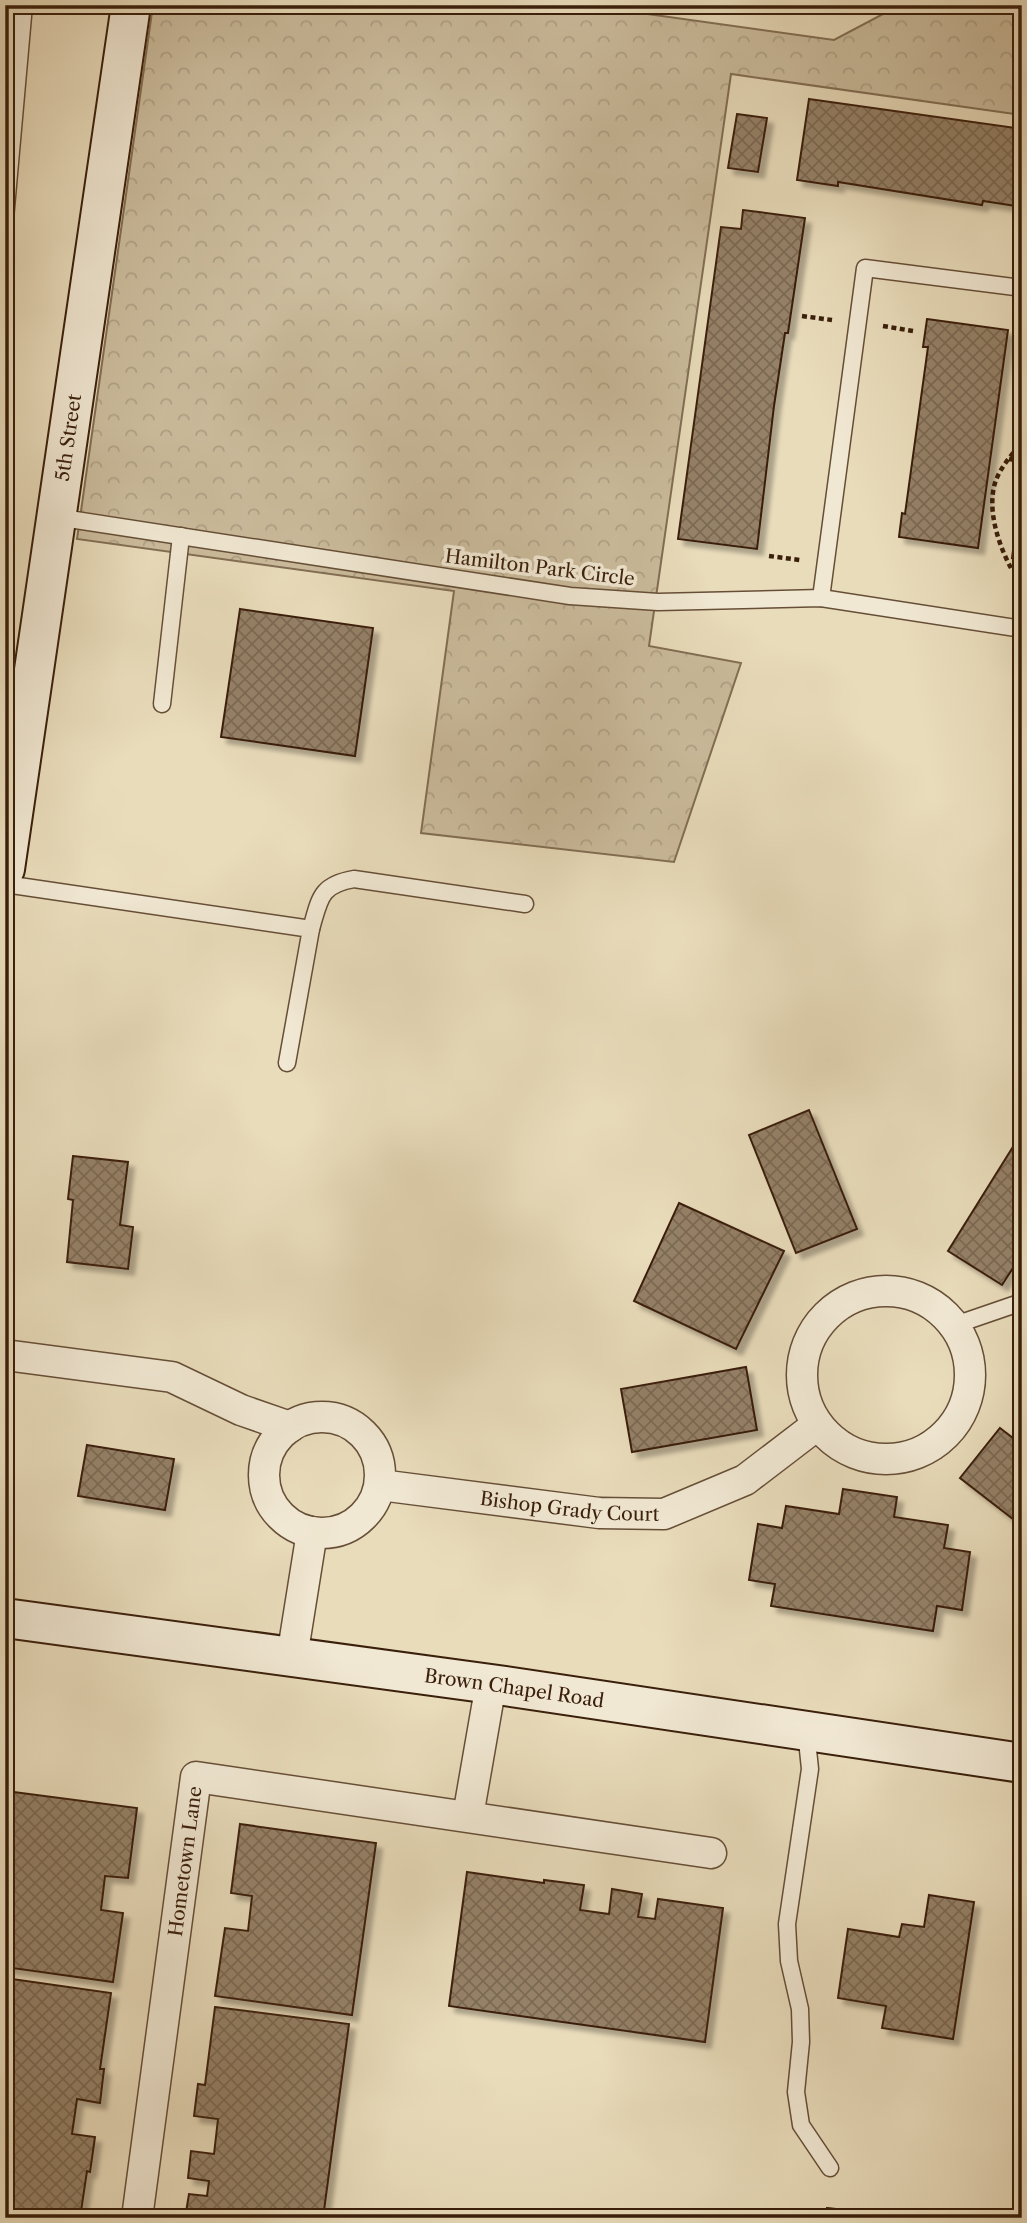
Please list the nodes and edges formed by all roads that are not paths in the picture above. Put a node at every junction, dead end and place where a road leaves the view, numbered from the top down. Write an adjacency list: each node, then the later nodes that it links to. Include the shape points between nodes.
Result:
1 (24, 5): 3 (lane)
2 (131, 5): 5 (street, 5th Street)
3 (5, 219)
4 (1022, 288): 7 (lane, via 864,268)
5 (56, 517): 6 (lane, Hamilton Park Circle); 10 (street, 5th Street)
6 (181, 536): 7 (lane, Hamilton Park Circle, via 570,596 658,602); 9 (lane)
7 (821, 598): 8 (lane, Hamilton Park Circle)
8 (1022, 629)
9 (162, 704)
10 (12, 776): 11 (street, 5th Street)
11 (5, 869)
12 (5, 884): 14 (lane)
13 (525, 904): 14 (lane, via 354,879 335,883 319,899)
14 (311, 929): 15 (lane)
15 (287, 1063)
16 (1022, 1301): 17 (lane)
17 (955, 1325): 19 (street, via 934,1304 907,1292 878,1290 849,1298 825,1315 809,1340 802,1369 804,1398); 19 (street, via 968,1348 971,1375 967,1401 955,1425 936,1444 912,1456 886,1460 860,1456 836,1444)
18 (5, 1356): 20 (street, via 172,1377)
19 (817, 1425): 21 (street, Bishop Grady Court, via 746,1480 664,1514 599,1513)
20 (290, 1427): 21 (street, via 325,1416 359,1429 374,1448); 22 (street, via 270,1451 265,1482 284,1518)
21 (380, 1485): 22 (street, via 369,1509 355,1522 330,1532)
22 (313, 1532): 24 (street)
23 (5, 1618): 24 (street, Brown Chapel Road)
24 (292, 1657): 25 (street, Brown Chapel Road)
25 (491, 1684): 26 (street, Brown Chapel Road); 28 (street)
26 (806, 1731): 27 (street, Brown Chapel Road); 30 (lane, via 810,1769 787,1924 789,1961 800,2009 796,2092 801,2125)
27 (1022, 1763)
28 (468, 1816): 29 (street, Hometown Lane); 31 (street, Hometown Lane, via 196,1777)
29 (711, 1853)
30 (830, 2168)
31 (137, 2218)

